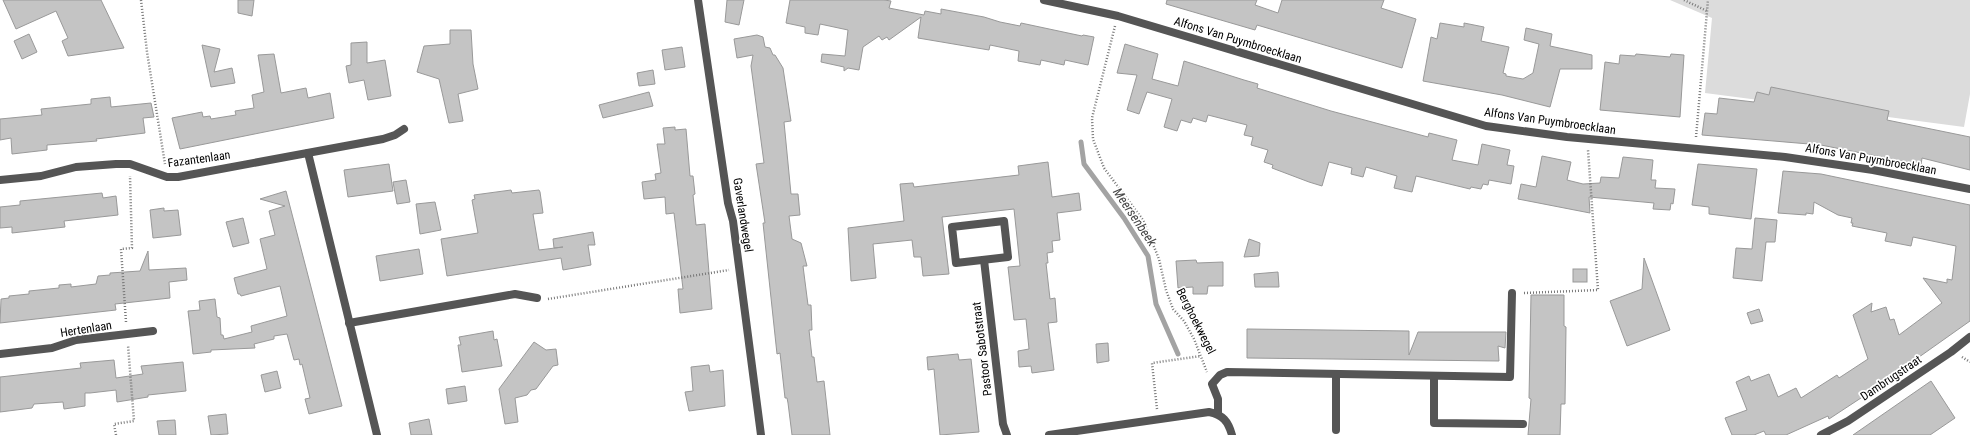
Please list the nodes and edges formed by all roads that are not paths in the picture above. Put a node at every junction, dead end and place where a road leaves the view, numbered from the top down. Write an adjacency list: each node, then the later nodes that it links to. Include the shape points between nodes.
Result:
1 (698, 0): 20 (street, Gaverlandwegel, via 739,269)
2 (1044, 0): 6 (street, Alfons Van Puymbroecklaan, via 1118,16 1486,126 1588,139 1785,157 1873,170)
3 (404, 129): 4 (street, Fazantenlaan, via 383,139)
4 (308, 153): 5 (street, Fazantenlaan, via 167,177 130,164 76,167 41,176); 10 (street)
5 (0, 180)
6 (1970, 189)
7 (984, 260): 7 (street, via 1008,257 1004,221 952,227 956,263); 21 (street, Pastoor Sabotstraat, via 1003,424)
8 (1512, 293): 15 (street, via 1510,377)
9 (537, 298): 10 (street, via 515,294)
10 (349, 323): 19 (street)
11 (153, 331): 13 (street, Hertenlaan, via 76,340 52,348)
12 (1970, 337): 24 (street, Dambrugstraat, via 1848,421)
13 (0, 354)
14 (1336, 374): 15 (street); 16 (street, via 1227,372 1220,375 1212,384 1218,399); 18 (street)
15 (1434, 376): 17 (street, via 1434,423)
16 (1218, 414): 22 (street, via 1209,412); 23 (street, via 1225,418)
17 (1523, 424)
18 (1336, 430)
19 (377, 435)
20 (761, 435)
21 (1007, 435)
22 (1049, 435)
23 (1232, 435)
24 (1821, 435)

